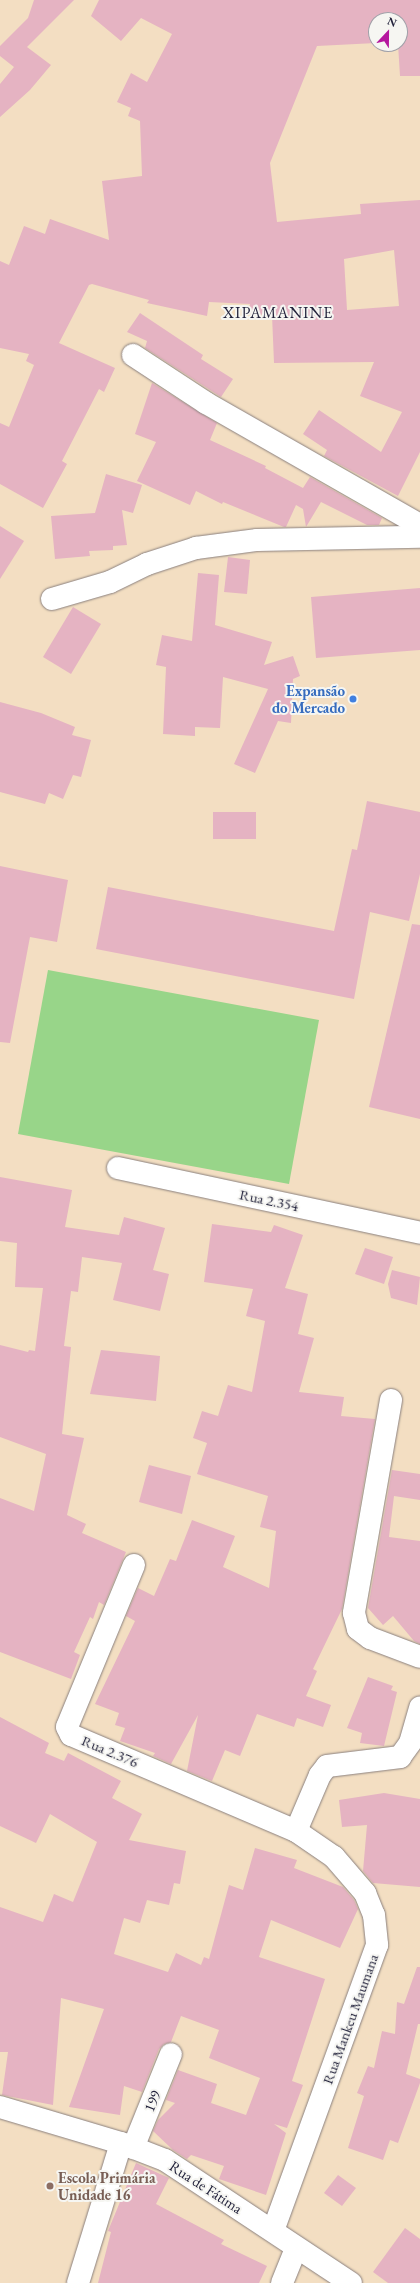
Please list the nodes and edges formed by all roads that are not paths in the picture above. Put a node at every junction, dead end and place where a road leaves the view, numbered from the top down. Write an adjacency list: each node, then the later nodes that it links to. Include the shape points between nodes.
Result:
1 (133, 355): 2 (street, via 206,403)
2 (420, 525)
3 (420, 537): 4 (street, via 257,540 196,548 147,564 110,582)
4 (52, 599)
5 (118, 1168): 6 (street, Rua 2.354)
6 (420, 1233)
7 (391, 1400): 9 (street, via 354,1613 358,1629 370,1638)
8 (134, 1566): 11 (street, Rua 2.376, via 67,1727 71,1734)
9 (420, 1657)
10 (420, 1708): 11 (street, via 410,1743 400,1757 326,1766)
11 (296, 1831): 15 (street, Rua Mankeu Maumana, via 334,1857 364,1893 374,1915 377,1945)
12 (171, 2054): 14 (street, 199 / 199)
13 (0, 2107): 14 (street, Rua de Fátima)
14 (127, 2146): 15 (street, Rua de Fátima, via 164,2160); 17 (street, 199)
15 (273, 2231): 16 (street, Rua de Fátima)
16 (296, 2248): 18 (street); 19 (street, Rua de Fátima)
17 (78, 2283)
18 (282, 2283)
19 (351, 2283)

